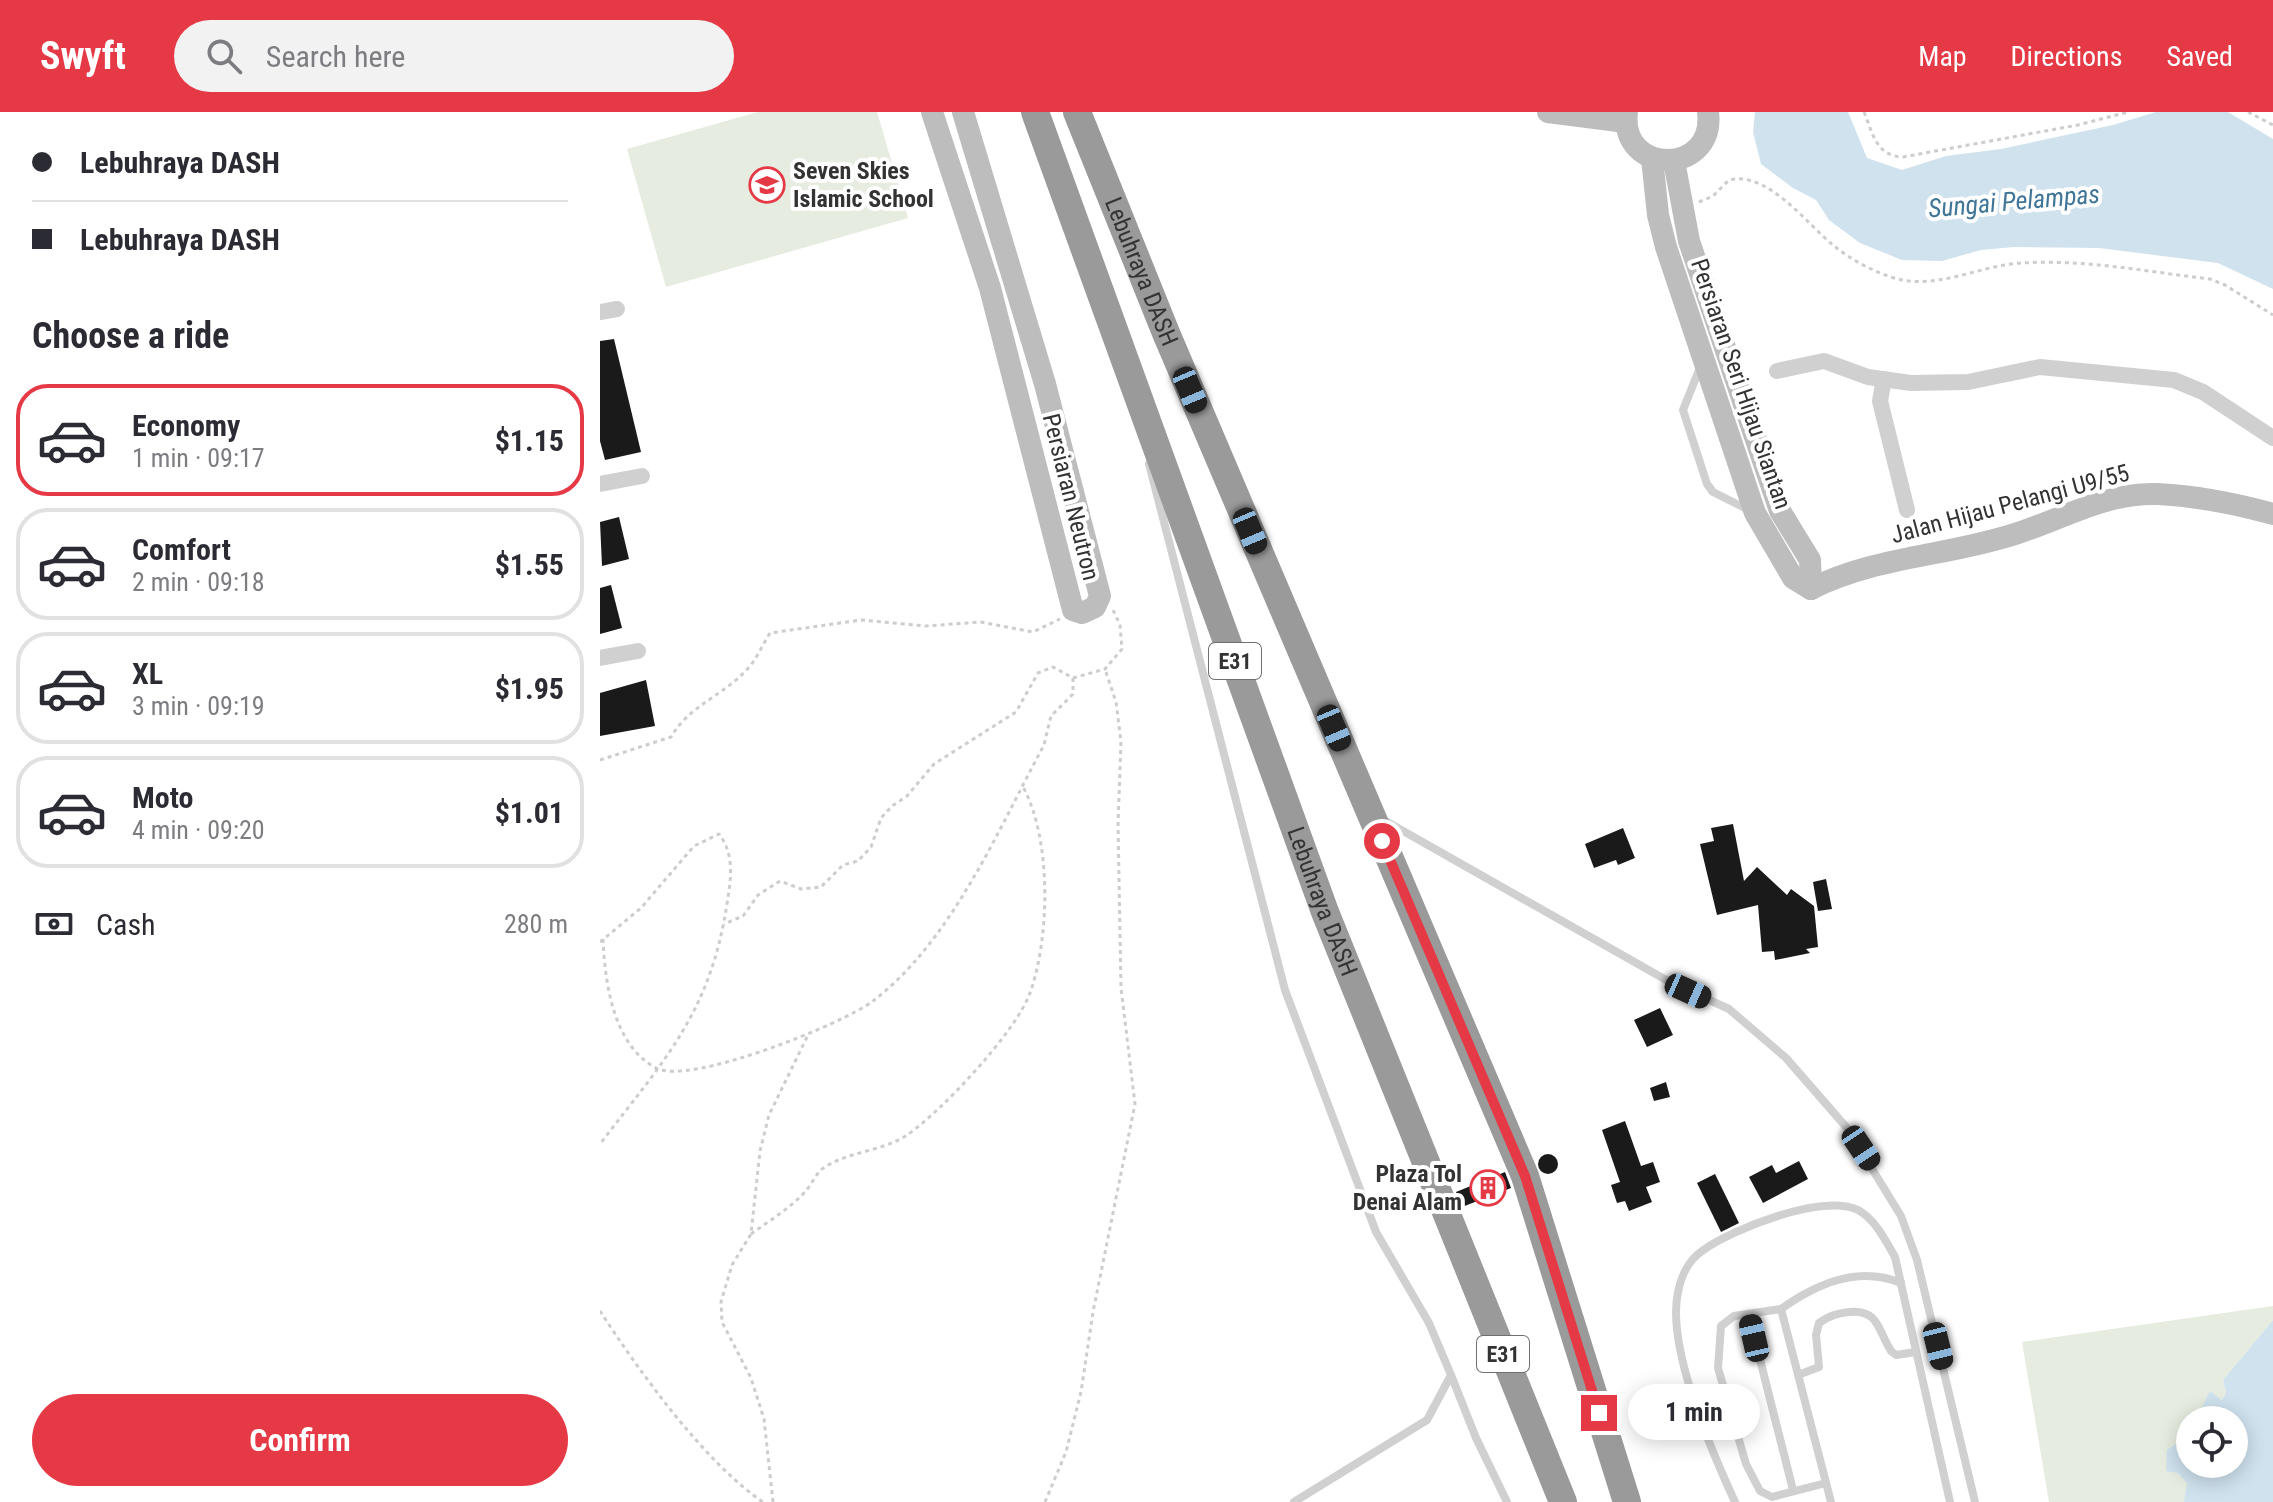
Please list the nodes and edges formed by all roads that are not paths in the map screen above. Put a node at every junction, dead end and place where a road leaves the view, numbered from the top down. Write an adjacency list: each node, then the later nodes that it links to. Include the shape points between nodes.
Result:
1 (932, 112): 2 (street, Persiaran Neutron, via 990,288 1073,610 1082,613 1095,607 1100,596 1045,384)
2 (963, 112)
3 (1035, 112): 9 (highway, Lebuhraya DASH / E31)
4 (1077, 112): 22 (highway, Lebuhraya DASH / E31)
5 (1548, 112): 7 (street)
6 (1708, 112): 8 (street, via 1706,135 1698,147)
7 (1626, 117): 8 (street, via 1636,147)
8 (1663, 159): 10 (street, Persiaran Seri Hijau Siantan, via 1658,215); 19 (street, Persiaran Seri Hijau Siantan, via 1780,511 1810,560)
9 (1104, 295): 29 (lane, via 1285,990 1376,1232 1429,1323); 35 (highway, Lebuhraya DASH / E31, via 1325,912)
10 (1703, 359): 17 (street, Persiaran Seri Hijau Siantan); 17 (lane, via 1683,410 1703,471 1713,492)
11 (1777, 371): 12 (street, via 1824,361)
12 (1884, 379): 13 (street, via 1943,384 2040,367 2174,380 2203,392); 16 (street, via 1880,401)
13 (2273, 438)
14 (642, 476): 15 (street)
15 (600, 484)
16 (1907, 510)
17 (1755, 513): 19 (street, Persiaran Seri Hijau Siantan, via 1793,578)
18 (2273, 514): 19 (street, Jalan Hijau Pelangi U9/55, via 2158,494 2124,497 2016,534 1841,574)
19 (1811, 589)
20 (638, 651): 21 (street)
21 (600, 658)
22 (1370, 813): 24 (lane, via 1654,974 1729,1009 1786,1058 1874,1167 1901,1216); 36 (highway, Lebuhraya DASH / E31, via 1525,1176)
23 (1901, 1283): 25 (lane); 26 (lane, via 1883,1276 1841,1279 1811,1288); 37 (lane, via 1895,1257 1880,1231 1860,1211 1844,1205 1820,1204 1786,1213 1703,1250 1688,1265 1674,1314 1680,1345 1700,1418)
24 (1925, 1296): 25 (lane); 40 (lane)
25 (1906, 1301): 28 (lane)
26 (1781, 1309): 27 (lane); 30 (lane)
27 (1749, 1316): 32 (lane); 32 (lane, via 1734,1316 1721,1326 1718,1368 1755,1483 1772,1497)
28 (1916, 1352): 30 (lane, via 1891,1351 1867,1312 1840,1313 1819,1323 1819,1367); 39 (lane)
29 (1451, 1375): 33 (lane, via 1427,1420); 34 (lane)
30 (1798, 1375): 31 (lane)
31 (1826, 1483): 32 (lane); 38 (lane)
32 (1793, 1490)
33 (1294, 1502)
34 (1507, 1502)
35 (1563, 1502)
36 (1627, 1502)
37 (1735, 1502)
38 (1831, 1502)
39 (1950, 1502)
40 (1975, 1502)

